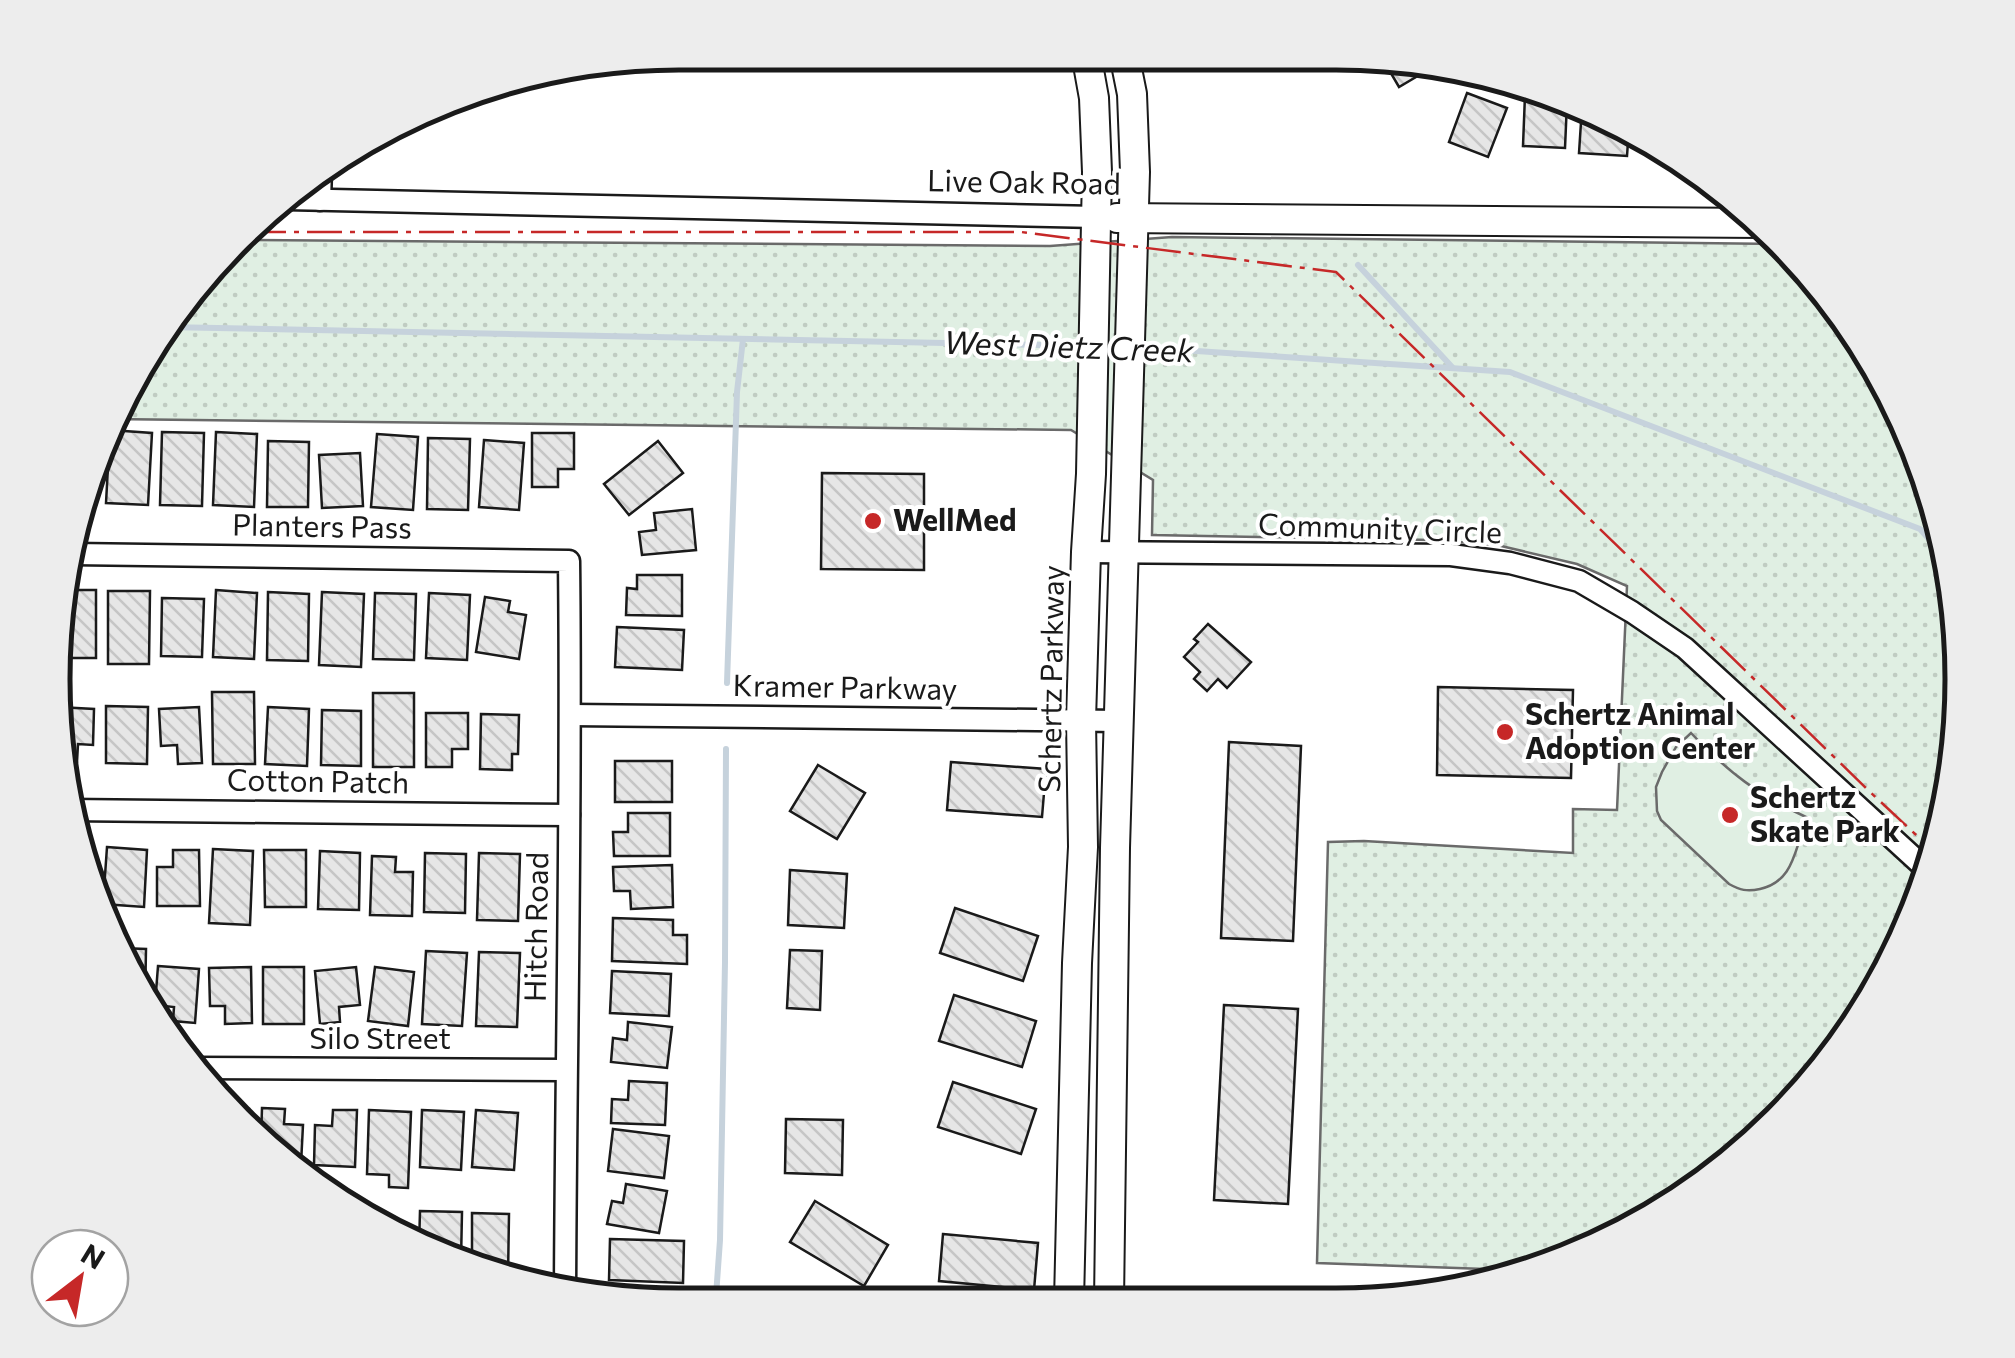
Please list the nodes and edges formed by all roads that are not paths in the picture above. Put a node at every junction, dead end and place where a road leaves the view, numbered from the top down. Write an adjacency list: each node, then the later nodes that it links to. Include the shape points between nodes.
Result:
1 (1089, 70): 6 (main road, Schertz Parkway)
2 (1127, 70): 7 (main road)
3 (320, 187): 5 (street)
4 (304, 200): 5 (street, Live Oak Road)
5 (320, 200): 6 (street, Live Oak Road)
6 (1096, 217): 7 (main road, Live Oak Road); 9 (main road, Schertz Parkway)
7 (1134, 218): 8 (main road, Live Oak Road); 10 (main road)
8 (1740, 223)
9 (1086, 552): 10 (street, Community Circle); 14 (main road, Schertz Parkway)
10 (1124, 552): 15 (main road); 20 (street, Community Circle, via 1451,556 1579,582 1685,648)
11 (83, 554): 12 (street, Planters Pass)
12 (569, 561): 13 (street, Hitch Road)
13 (571, 714): 14 (street, Kramer Parkway); 17 (street, Hitch Road)
14 (1081, 720): 15 (street, Kramer Parkway); 18 (main road, Schertz Parkway)
15 (1119, 721): 19 (main road)
16 (85, 810): 17 (street, Cotton Patch)
17 (568, 815): 24 (street, Hitch Road)
18 (1082, 847): 19 (main road); 22 (main road, Schertz Parkway)
19 (1115, 848): 21 (main road)
20 (1917, 861)
21 (1112, 962): 22 (main road); 26 (main road)
22 (1077, 963): 25 (main road, Schertz Parkway)
23 (211, 1068): 24 (street, Silo Street)
24 (566, 1070): 27 (street, Hitch Road)
25 (1073, 1191): 26 (main road); 28 (main road, Schertz Parkway)
26 (1109, 1191): 29 (main road)
27 (566, 1277)
28 (1070, 1288)
29 (1109, 1288)

